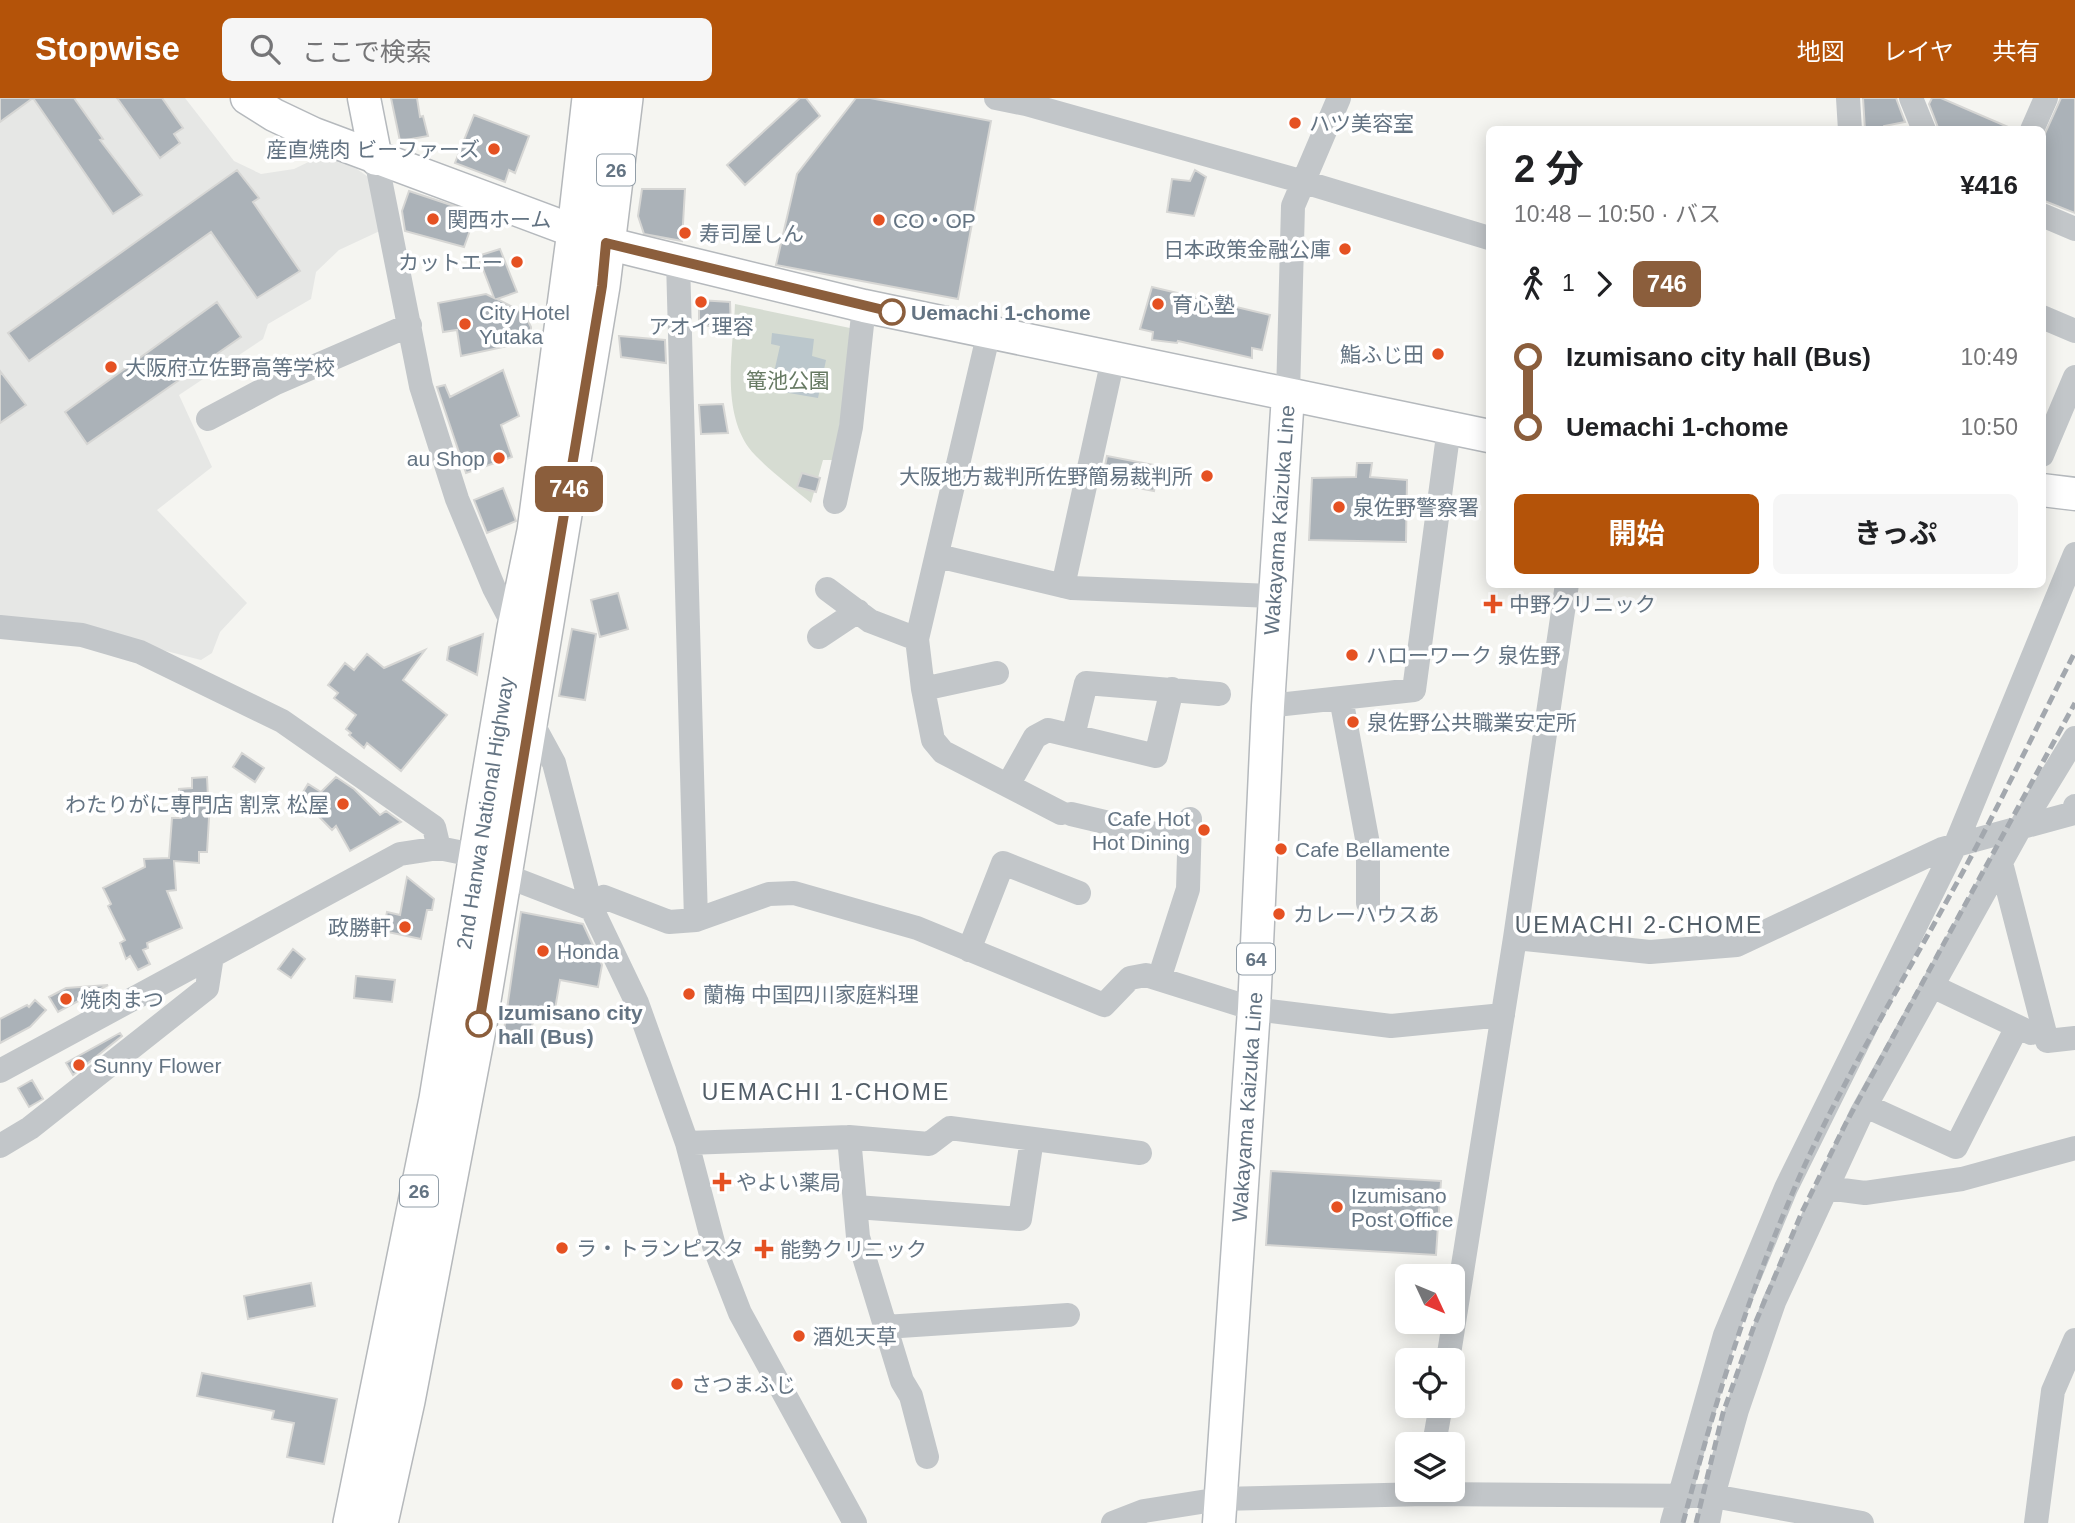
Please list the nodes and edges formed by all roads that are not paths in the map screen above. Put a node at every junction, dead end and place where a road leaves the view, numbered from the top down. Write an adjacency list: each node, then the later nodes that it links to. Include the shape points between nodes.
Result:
1 (247, 98): 13 (main road, Wakayama Kaizuka Line, via 314,134)
2 (363, 98): 13 (main road)
3 (590, 98): 17 (highway, 2nd Hanwa National Highway / 26)
4 (625, 98): 17 (highway, 2nd Hanwa National Highway / 26)
5 (996, 98): 14 (street)
6 (1339, 98): 14 (street)
7 (1847, 98): 10 (street)
8 (1911, 98): 11 (street)
9 (2046, 98): 12 (street)
10 (1850, 126)
11 (1922, 126)
12 (2034, 126)
13 (376, 159): 17 (main road, Wakayama Kaizuka Line); 22 (street)
14 (1304, 182): 18 (street); 27 (street, via 1293,206)
15 (2046, 220): 16 (street)
16 (2075, 229)
17 (591, 237): 19 (main road, Wakayama Kaizuka Line); 43 (highway, 2nd Hanwa National Highway / 26); 52 (highway, 2nd Hanwa National Highway / 26, via 604,278)
18 (1486, 237)
19 (678, 261): 20 (main road, Wakayama Kaizuka Line); 65 (street)
20 (864, 306): 24 (main road, Wakayama Kaizuka Line); 34 (street, via 851,427)
21 (2046, 319): 23 (street)
22 (410, 326): 28 (street, via 276,383); 43 (street, via 421,386 457,499)
23 (2075, 331)
24 (989, 332): 25 (main road, Wakayama Kaizuka Line); 36 (street)
25 (1113, 359): 27 (main road, Wakayama Kaizuka Line); 37 (street)
26 (2075, 377): 31 (street)
27 (1288, 395): 29 (main road); 40 (main road, Wakayama Kaizuka Line / 64)
28 (208, 419)
29 (1449, 428): 30 (main road); 50 (street, via 1414,690)
30 (1486, 435)
31 (2046, 446)
32 (2046, 491): 33 (main road)
33 (2075, 494)
34 (835, 502)
35 (2075, 554): 58 (street)
36 (938, 556): 37 (street); 45 (street)
37 (1063, 586): 40 (street)
38 (1566, 588): 66 (street)
39 (827, 589): 41 (street)
40 (1274, 596): 51 (main road, Wakayama Kaizuka Line / 64)
41 (858, 611): 44 (street); 45 (street, via 870,621)
42 (0, 626): 59 (street, via 82,635 140,652 282,721 434,827)
43 (515, 628): 61 (highway, 2nd Hanwa National Highway / 26, via 484,810)
44 (819, 637)
45 (917, 639): 47 (street)
46 (996, 673): 47 (street)
47 (923, 689): 55 (street, via 933,740 943,752)
48 (1172, 689): 49 (street); 53 (street, via 1086,683); 53 (street, via 1156,757)
49 (1219, 694)
50 (1341, 698): 51 (street); 63 (street, via 1368,844)
51 (1268, 706): 71 (main road, Wakayama Kaizuka Line / 64)
52 (530, 719): 61 (highway, 2nd Hanwa National Highway / 26); 64 (street, via 554,763)
53 (1073, 736): 55 (street, via 1048,730 1035,737)
54 (2075, 738): 57 (street)
55 (1008, 785): 69 (street, via 1066,813 1190,831 1188,889)
56 (2075, 812): 57 (street)
57 (2021, 828): 58 (street); 60 (street)
58 (1955, 846): 66 (street, via 1737,946 1650,951); 96 (street, via 1786,1188 1725,1335)
59 (439, 848): 61 (street); 68 (street, via 400,854)
60 (2001, 863): 70 (street); 75 (street)
61 (491, 866): 64 (street); 98 (highway, 2nd Hanwa National Highway / 26, via 437,1099); 99 (highway, 2nd Hanwa National Highway / 26, via 479,1024)
62 (1079, 894): 67 (street, via 1003,863)
63 (1368, 903)
64 (592, 909): 65 (street, via 604,897 669,922); 80 (street, via 637,1003)
65 (696, 920): 67 (street, via 769,894 794,893 917,929)
66 (1515, 938): 72 (street)
67 (969, 950): 69 (street, via 1104,1005 1130,978 1146,975)
68 (212, 956): 76 (street); 81 (street, via 207,988 30,1128)
69 (1160, 979): 71 (street)
70 (1932, 986): 73 (street); 77 (street)
71 (1254, 1009): 72 (street, via 1391,1026); 97 (main road, Wakayama Kaizuka Line / 64)
72 (1503, 1015): 91 (street)
73 (2017, 1027): 75 (street); 82 (street)
74 (2075, 1038): 75 (street)
75 (2047, 1041)
76 (1, 1068)
77 (1866, 1106): 82 (street); 86 (street)
78 (849, 1137): 79 (street, via 929,1144 950,1128); 80 (street); 87 (street)
79 (1032, 1139): 84 (street); 87 (street, via 1020,1219)
80 (687, 1143): 100 (street, via 714,1246 740,1314)
81 (0, 1146)
82 (1956, 1147): 85 (street)
83 (2075, 1147): 85 (street)
84 (1140, 1153)
85 (1962, 1178): 86 (street, via 1866,1193)
86 (1827, 1188): 95 (street, via 1774,1302)
87 (856, 1207): 89 (street, via 858,1237)
88 (1068, 1315): 89 (street)
89 (886, 1327): 92 (street)
90 (2075, 1340): 105 (street, via 2053,1391)
91 (1450, 1348)
92 (927, 1457)
93 (1465, 1493): 96 (street)
94 (1395, 1495): 97 (street)
95 (1713, 1496): 96 (street); 103 (street); 104 (street)
96 (1678, 1497): 102 (street)
97 (1219, 1511): 101 (street, via 1144,1511)
98 (351, 1523)
99 (380, 1523)
100 (855, 1523)
101 (1112, 1523)
102 (1672, 1523)
103 (1708, 1523)
104 (1862, 1523)
105 (2036, 1523)

